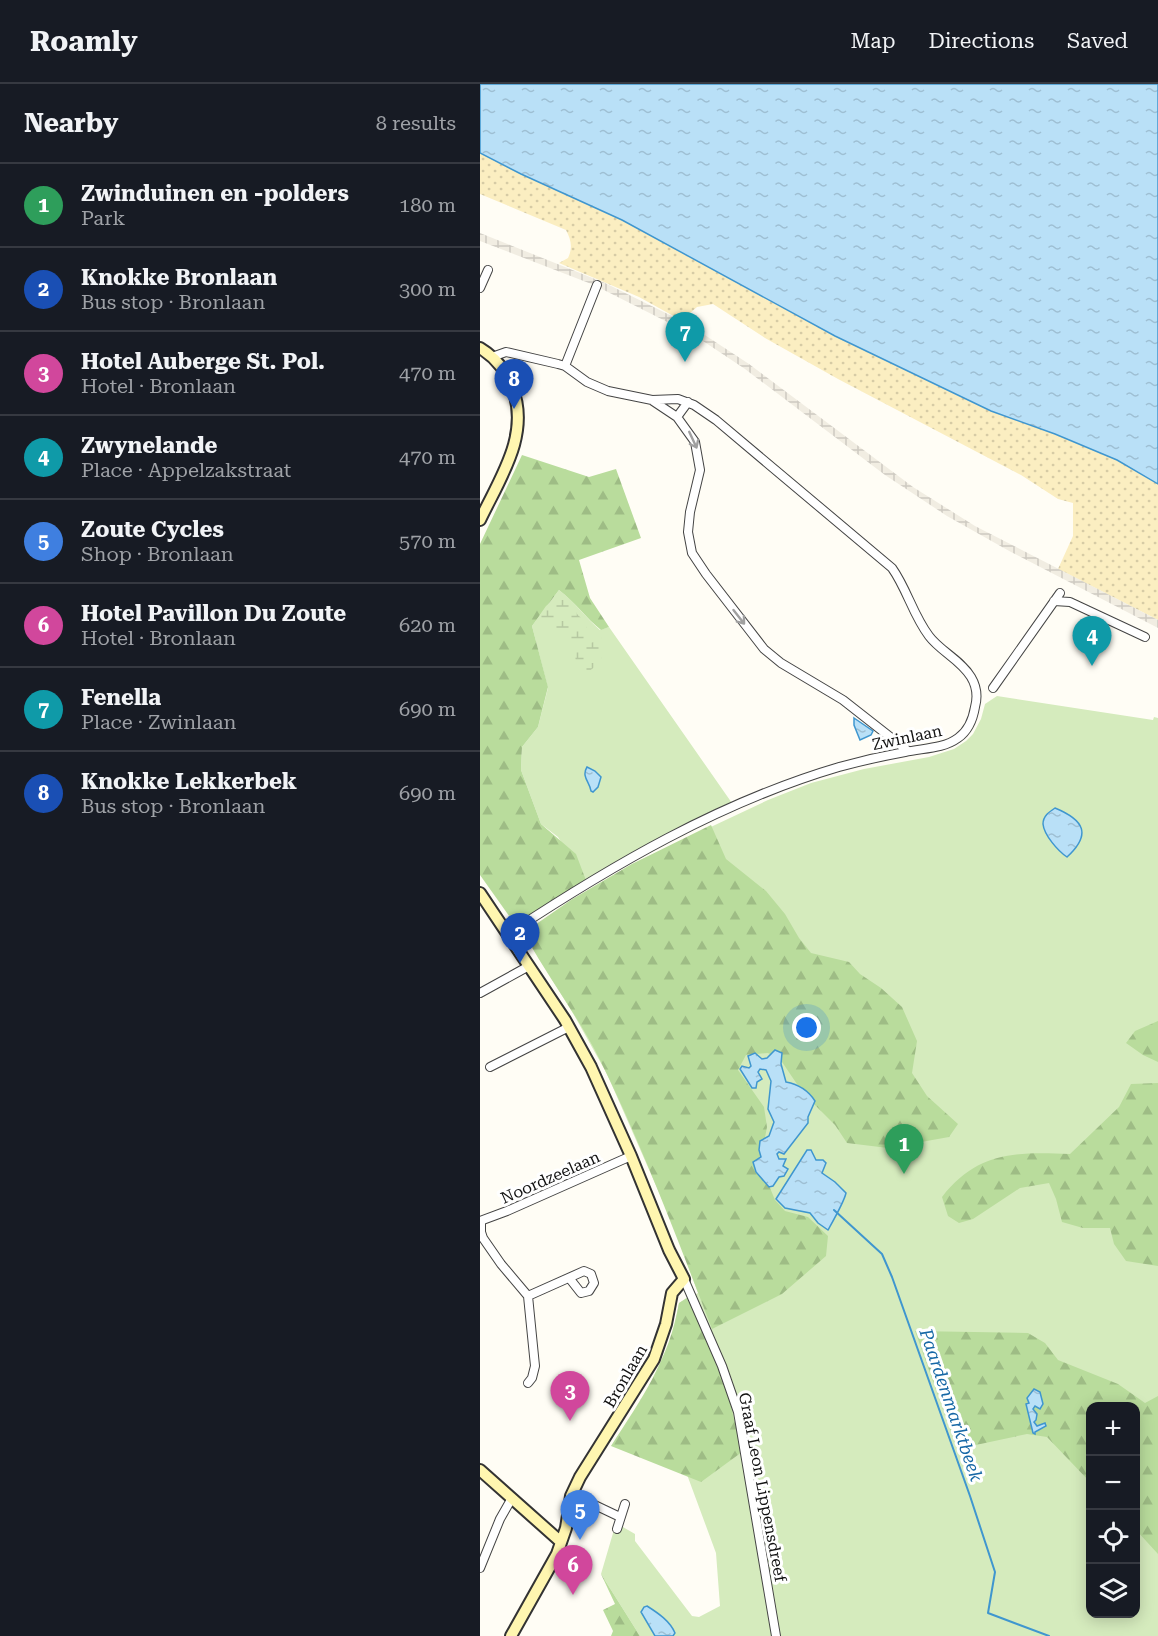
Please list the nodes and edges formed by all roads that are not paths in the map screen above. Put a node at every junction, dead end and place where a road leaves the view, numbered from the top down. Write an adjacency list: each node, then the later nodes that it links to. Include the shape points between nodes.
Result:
1 (488, 270): 3 (street)
2 (597, 285): 6 (street)
3 (480, 288)
4 (480, 348): 5 (street)
5 (492, 357): 6 (street, Zwinlaan, via 506,352); 10 (street, via 510,381 520,422 513,451)
6 (565, 366): 7 (street, Zwinlaan, via 596,387)
7 (652, 400): 8 (street, Zwinlaan); 9 (street)
8 (688, 402): 9 (street); 15 (street, Zwinlaan, via 730,430 892,568 927,634 970,676 977,693 973,716 963,733 940,746)
9 (677, 417): 15 (street, one-way to 15, via 695,442 699,455 700,470 688,532 692,553 706,574 764,649 843,700)
10 (480, 520)
11 (1060, 593): 12 (street)
12 (1054, 601): 13 (street, via 1070,602); 14 (street)
13 (1145, 637)
14 (993, 688)
15 (908, 751): 17 (street, Zwinlaan, via 809,776 734,806 628,858)
16 (480, 893): 17 (street)
17 (508, 934): 18 (street)
18 (529, 966): 19 (street); 20 (street)
19 (480, 993)
20 (569, 1027): 21 (street); 22 (street)
21 (490, 1067)
22 (631, 1156): 23 (street, Noordzeelaan); 25 (street)
23 (480, 1221): 26 (street, via 483,1238)
24 (570, 1279): 26 (street)
25 (684, 1279): 29 (street, Bronlaan, via 672,1293 654,1359); 37 (street, Graaf Leon Lippensdreef, via 738,1412)
26 (528, 1296): 27 (street, via 535,1366)
27 (528, 1383)
28 (480, 1470): 30 (street)
29 (571, 1496): 32 (street); 34 (street, Bronlaan)
30 (512, 1498): 34 (street); 35 (street)
31 (625, 1504): 32 (street)
32 (620, 1516): 33 (street)
33 (617, 1529)
34 (561, 1542): 36 (street, Bronlaan)
35 (480, 1568)
36 (511, 1636)
37 (776, 1636)

